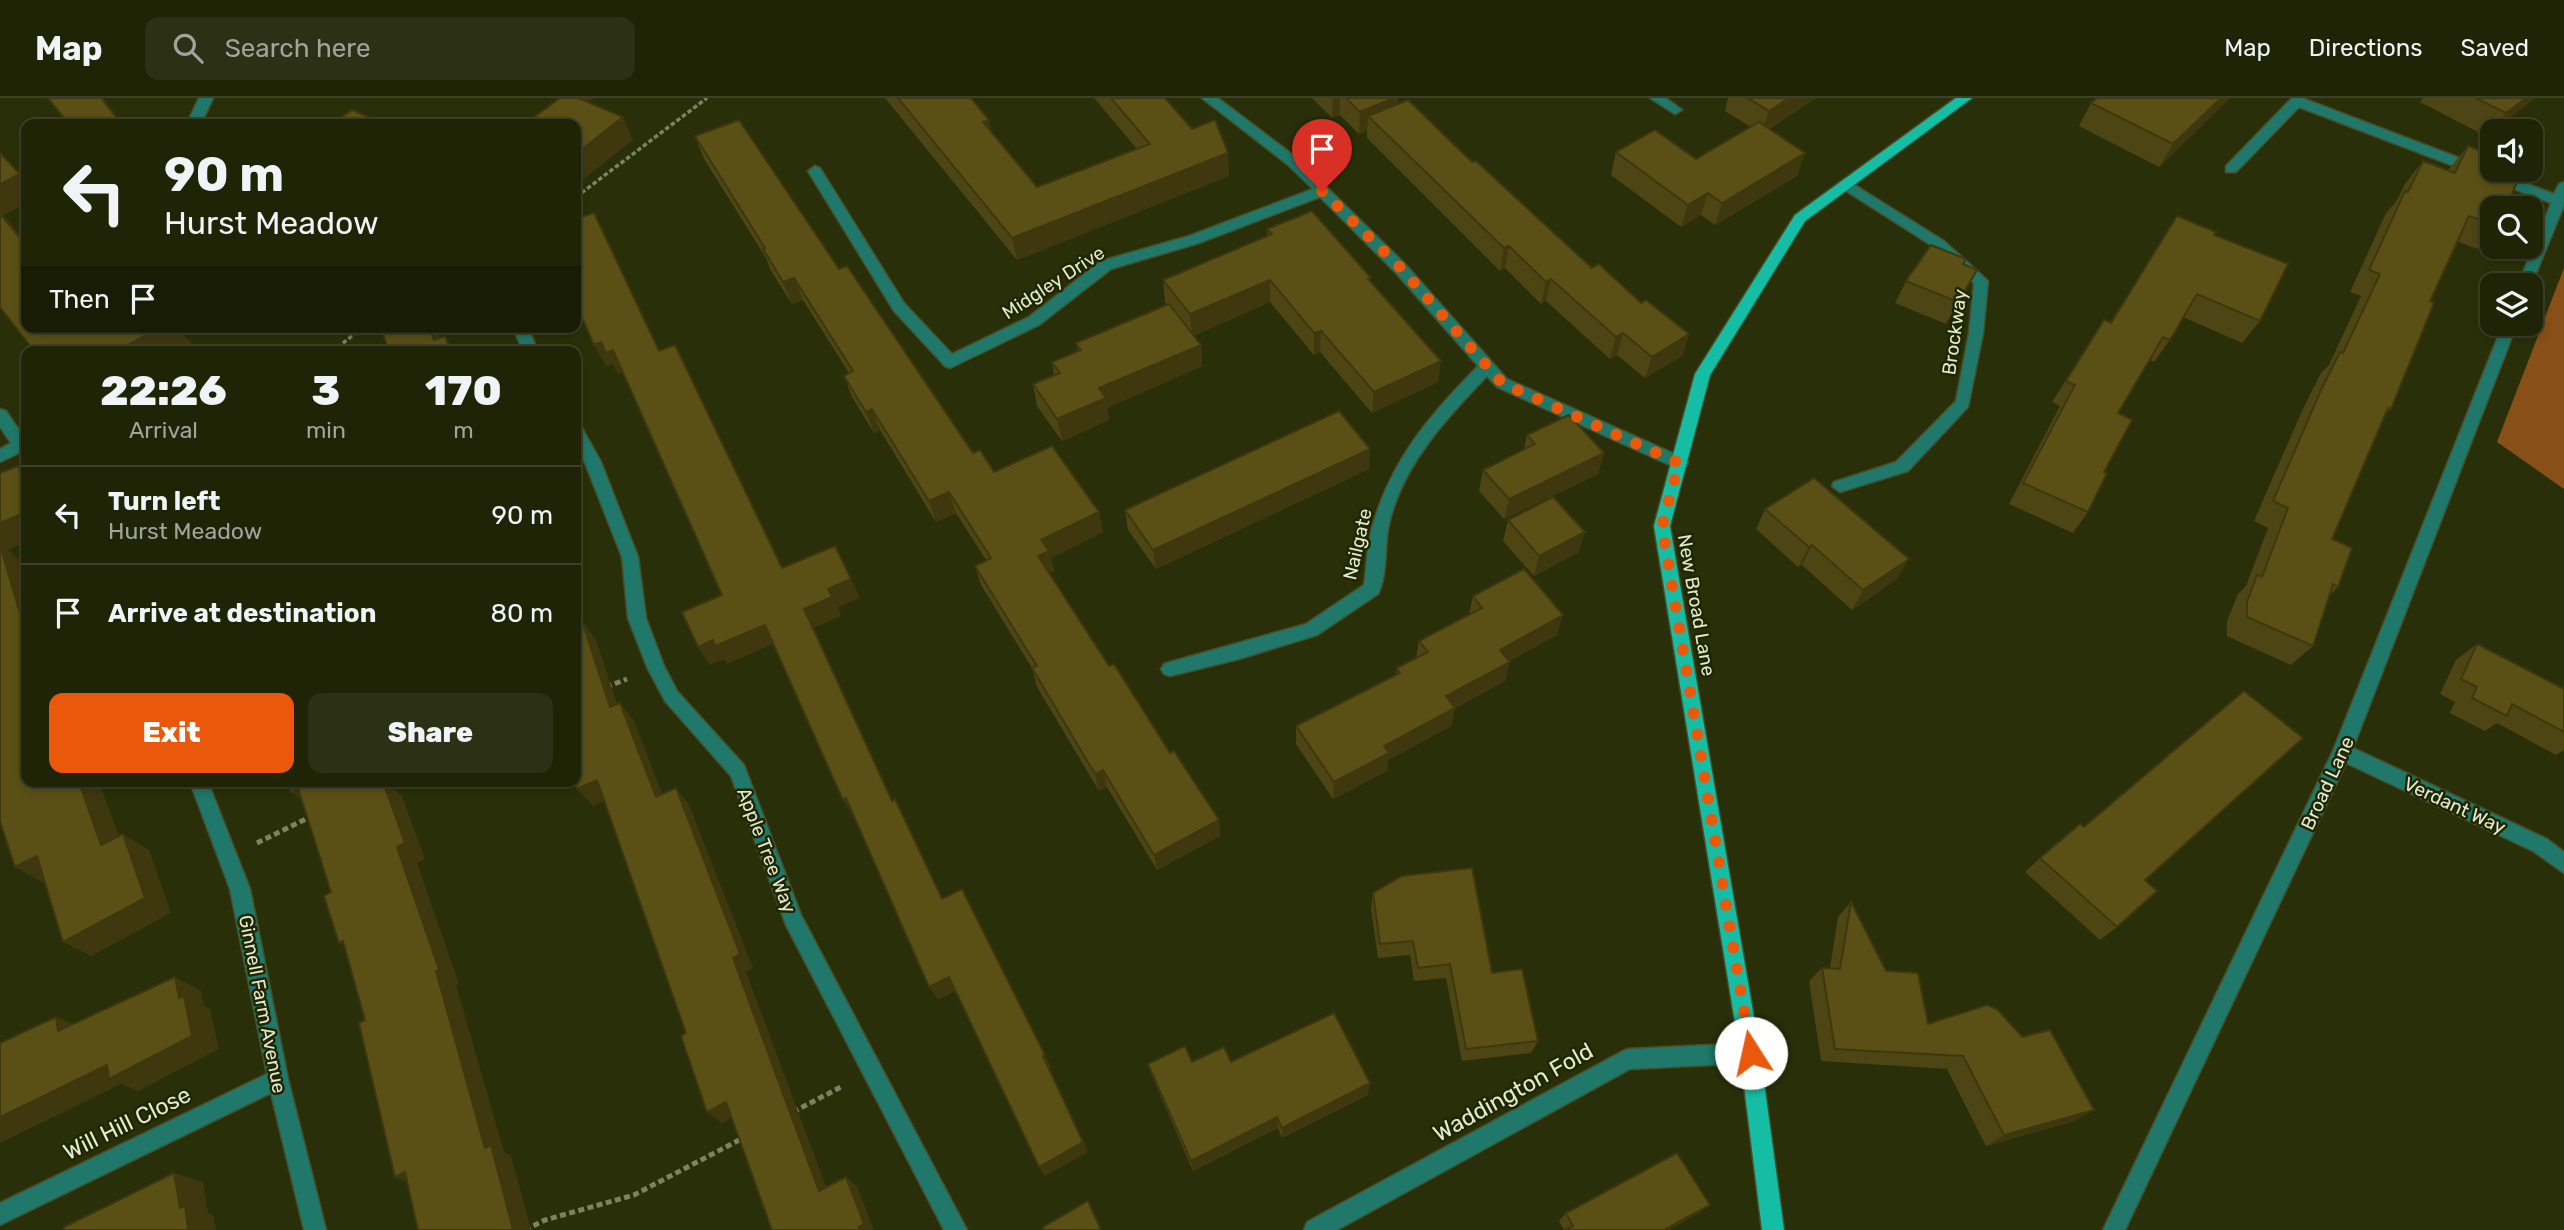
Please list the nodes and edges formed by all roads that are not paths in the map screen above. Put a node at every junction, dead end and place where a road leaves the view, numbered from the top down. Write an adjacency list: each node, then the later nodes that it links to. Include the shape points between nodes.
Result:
1 (206, 98): 6 (street)
2 (1209, 98): 11 (street, via 1292,161)
3 (1657, 98): 5 (street)
4 (1965, 98): 9 (main road, New Broad Lane)
5 (1675, 110)
6 (196, 119)
7 (2231, 169): 12 (street, via 2297,101)
8 (815, 171): 11 (street, Midgley Drive, via 899,307 950,362 1034,321 1107,265 1194,240)
9 (1845, 184): 21 (main road, New Broad Lane, via 1800,218 1703,374); 22 (street, Brockway, via 1939,244 1981,281 1963,403 1902,467)
10 (2564, 187): 12 (street)
11 (1322, 191): 15 (street, via 1402,269)
12 (2558, 201): 13 (street)
13 (2530, 273)
14 (2505, 336): 24 (street, Broad Lane)
15 (1487, 366): 21 (street, via 1502,383); 23 (street, Nailgate, via 1439,416 1405,463 1381,523 1372,589 1311,630)
16 (0, 415): 18 (street)
17 (581, 441): 31 (street, Apple Tree Way, via 630,557 637,618 656,667 671,696 738,771 793,919)
18 (21, 442)
19 (21, 447): 20 (street)
20 (0, 456)
21 (1679, 463): 27 (main road, New Broad Lane, via 1662,526)
22 (1840, 486)
23 (1170, 669)
24 (2342, 752): 26 (street, Verdant Way, via 2540,845); 34 (street, Broad Lane)
25 (201, 787): 28 (street, Ginnell Farm Avenue, via 240,889)
26 (2564, 864)
27 (1751, 1053): 32 (street, Waddington Fold, via 1628,1059); 33 (main road, New Broad Lane)
28 (278, 1079): 29 (street, Will Hill Close); 30 (street, Ginnell Farm Avenue)
29 (0, 1214)
30 (315, 1230)
31 (956, 1230)
32 (1315, 1230)
33 (1773, 1230)
34 (2114, 1230)

